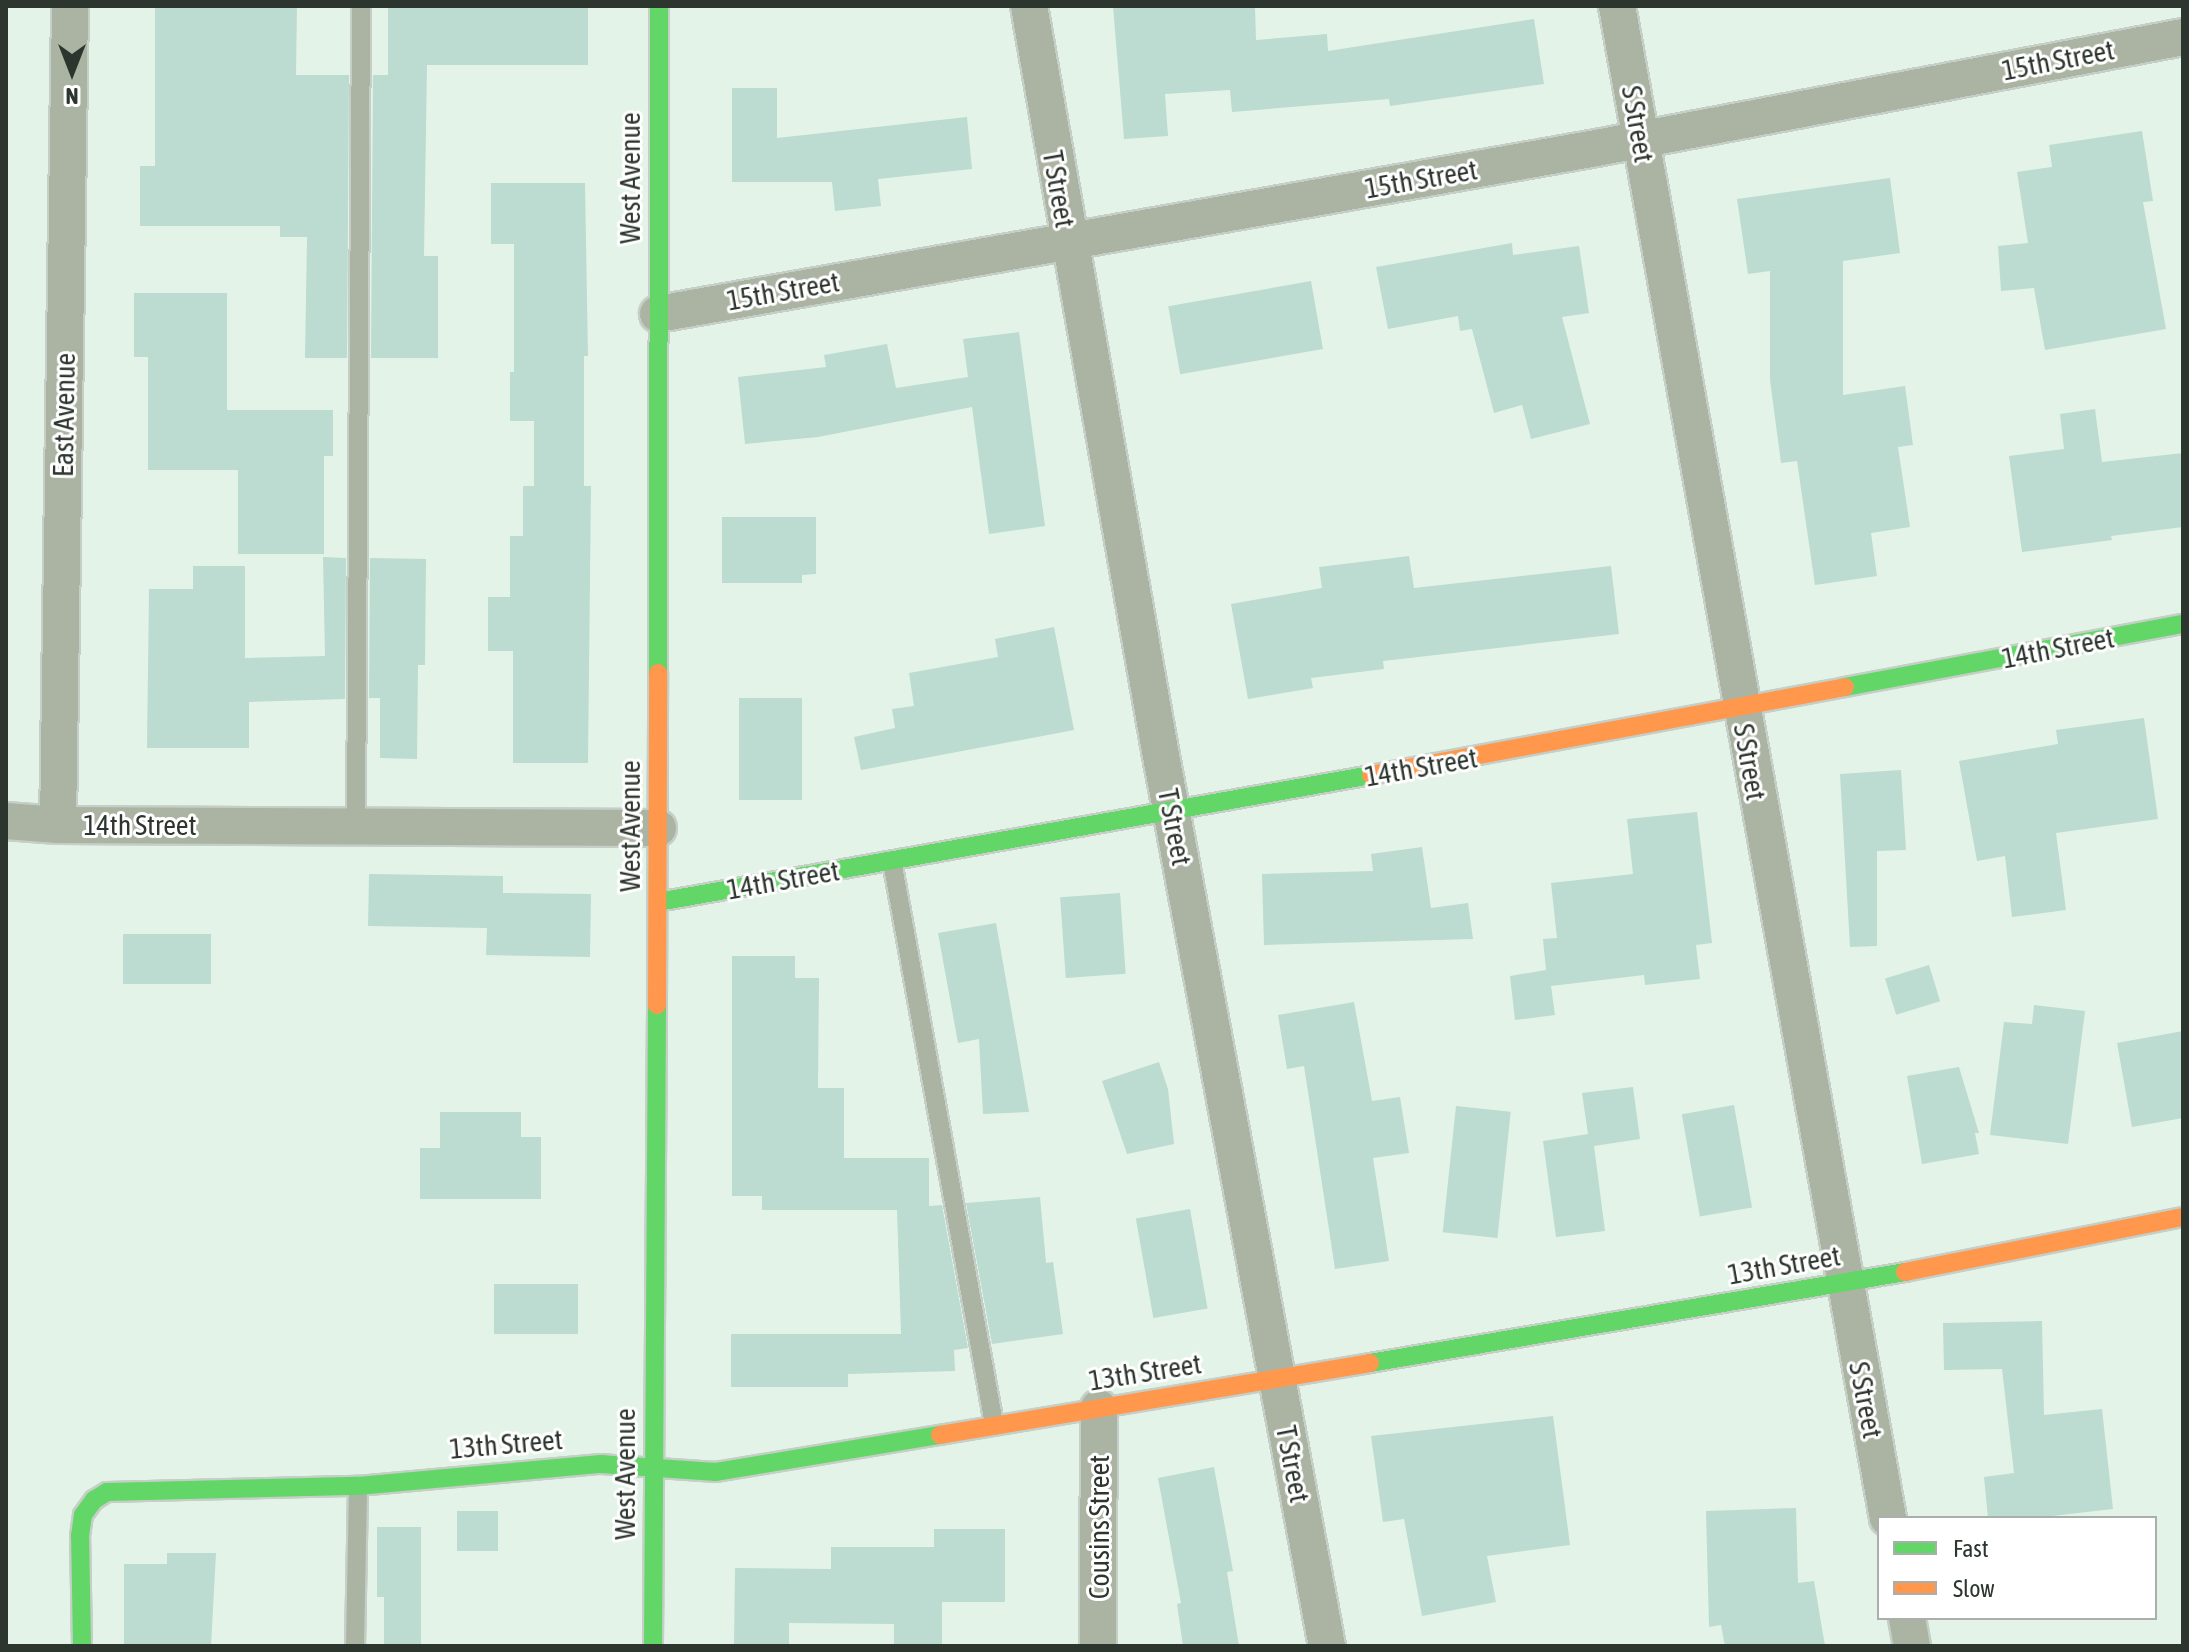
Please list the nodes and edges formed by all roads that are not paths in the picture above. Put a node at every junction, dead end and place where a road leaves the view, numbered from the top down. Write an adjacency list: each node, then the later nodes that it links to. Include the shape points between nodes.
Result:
1 (70, 6): 14 (street, East Avenue)
2 (361, 6): 15 (lane)
3 (659, 6): 9 (street, West Avenue)
4 (1029, 6): 8 (street, T Street)
5 (1617, 6): 7 (street, S Street)
6 (2183, 37): 7 (street, 15th Street)
7 (1641, 139): 8 (street, 15th Street); 11 (street, S Street)
8 (1068, 241): 9 (street, 15th Street); 12 (street, T Street)
9 (658, 314): 16 (street, West Avenue)
10 (2183, 624): 11 (street, 14th Street)
11 (1740, 708): 12 (street, 14th Street); 20 (street, S Street)
12 (1173, 812): 17 (street, 14th Street); 21 (street, T Street)
13 (6, 821): 14 (street, 14th Street)
14 (58, 825): 15 (street, 14th Street)
15 (356, 826): 16 (street, 14th Street)
16 (658, 828): 18 (street, West Avenue)
17 (892, 861): 18 (street, 14th Street); 23 (lane)
18 (658, 902): 24 (street, West Avenue)
19 (2183, 1217): 20 (street, 13th Street)
20 (1844, 1284): 21 (street, 13th Street); 26 (street, S Street)
21 (1277, 1378): 22 (street, 13th Street); 32 (street, T Street)
22 (1099, 1408): 23 (street, 13th Street); 31 (street, Cousins Street)
23 (994, 1424): 24 (street, 13th Street, via 716,1472)
24 (653, 1469): 25 (street, 13th Street, via 601,1464); 30 (street, West Avenue)
25 (358, 1486): 28 (street, 13th Street, via 107,1492 83,1515); 29 (lane)
26 (1888, 1516)
27 (1907, 1620): 33 (street)
28 (82, 1646)
29 (355, 1646)
30 (653, 1646)
31 (1098, 1646)
32 (1327, 1646)
33 (1912, 1646)

